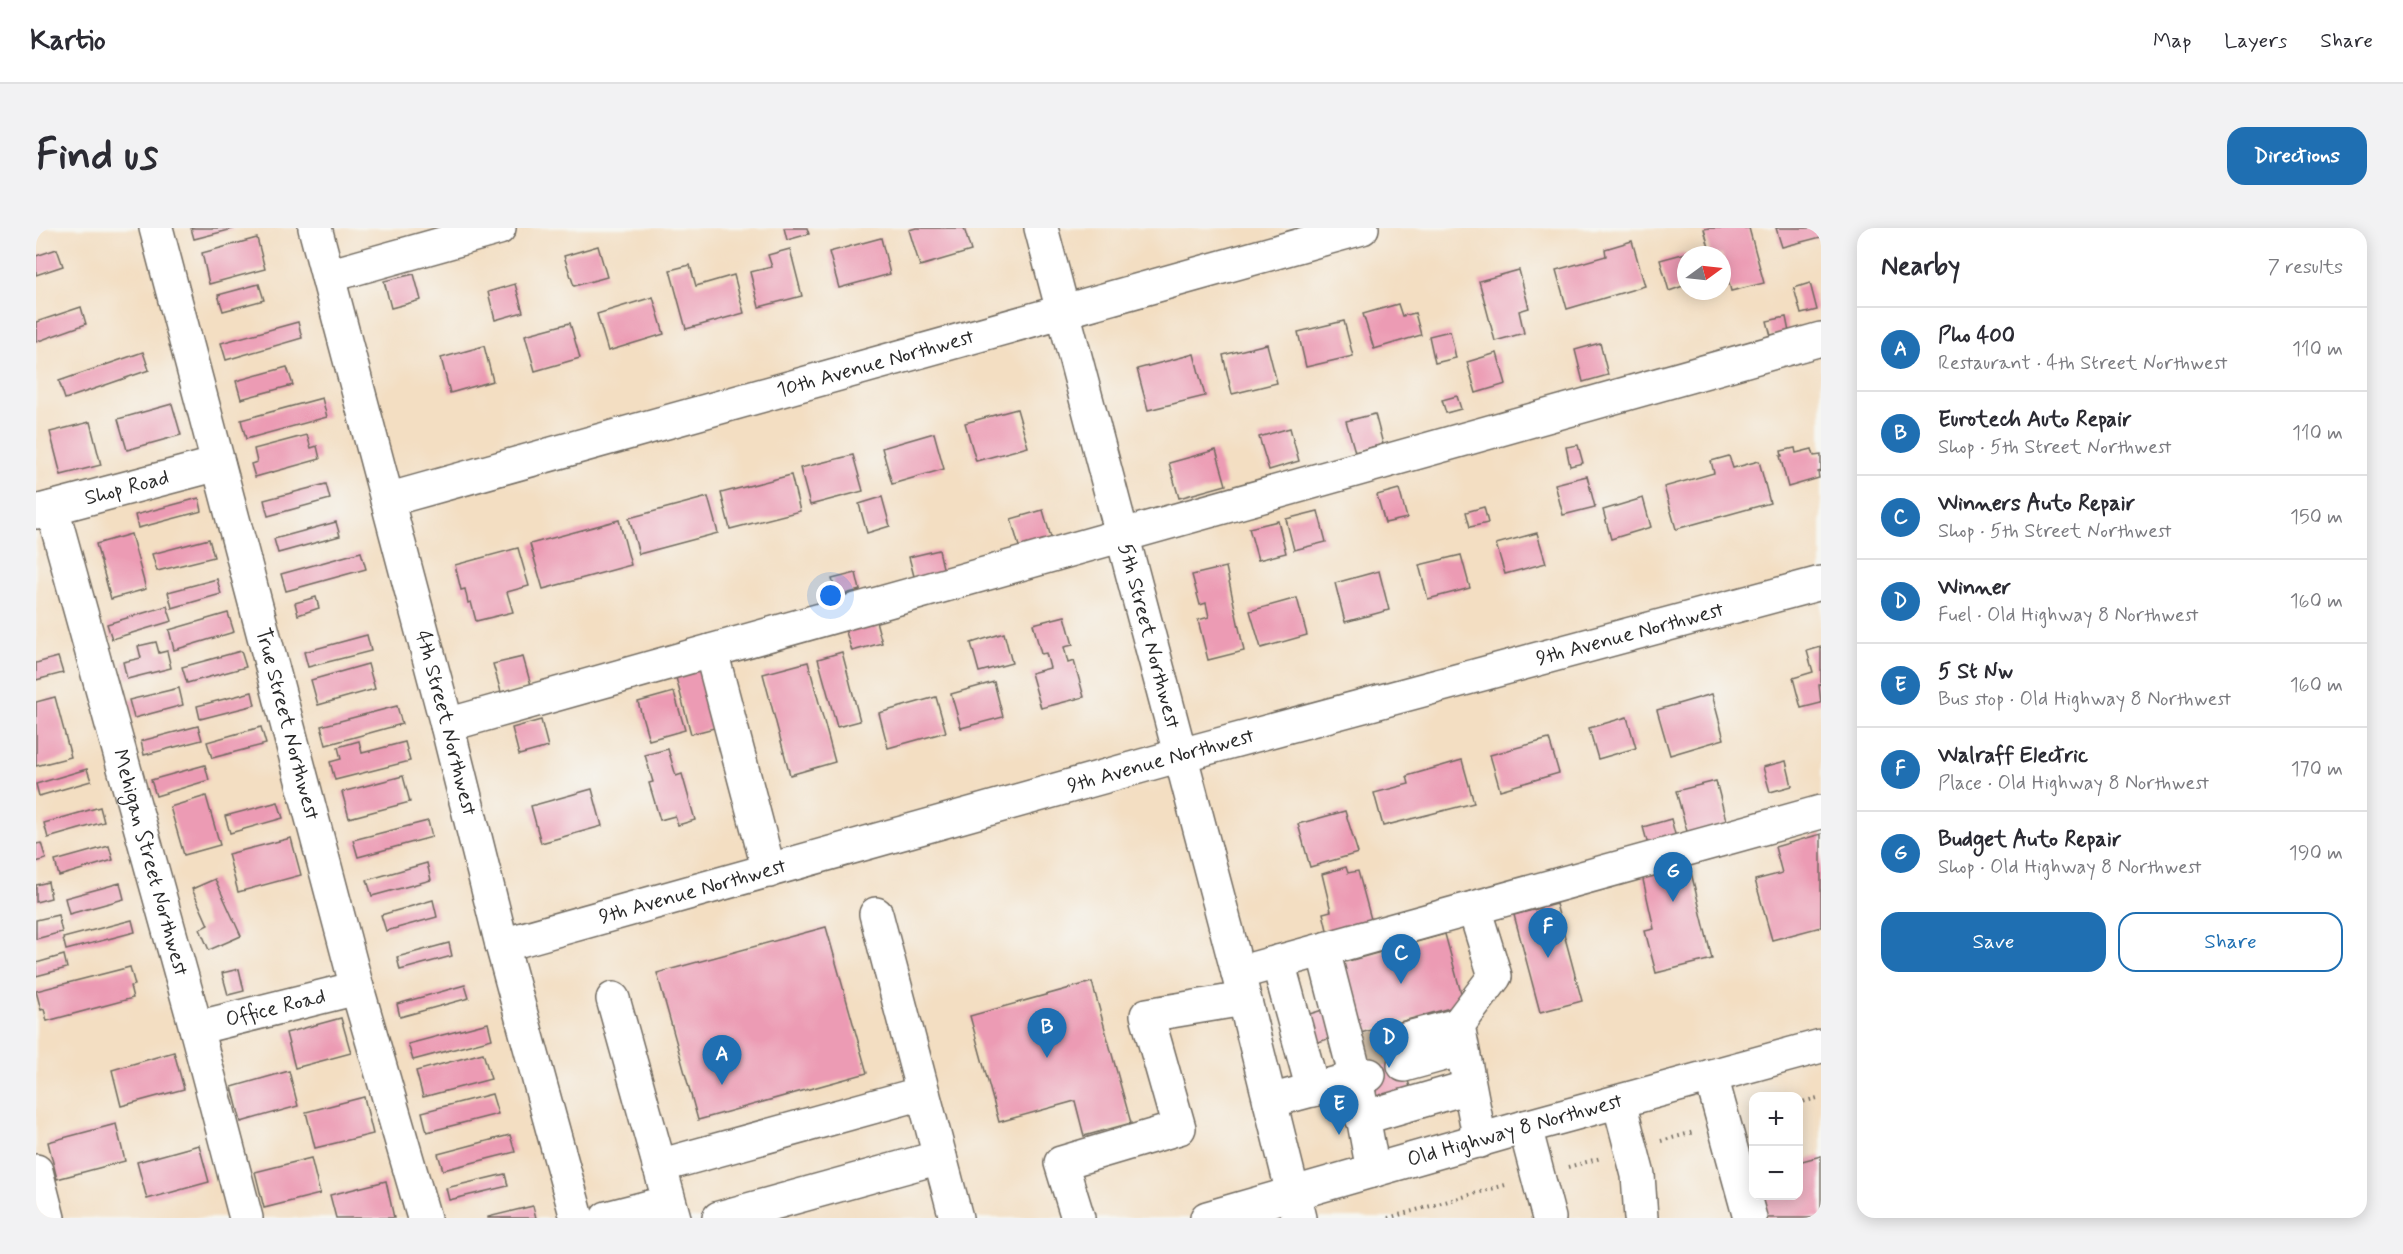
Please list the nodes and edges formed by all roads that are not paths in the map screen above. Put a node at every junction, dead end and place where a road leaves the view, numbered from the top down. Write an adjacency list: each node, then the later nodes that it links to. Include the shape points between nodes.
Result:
1 (156, 228): 9 (street, True Street Northwest)
2 (315, 228): 6 (street, 4th Street Northwest)
3 (499, 228): 6 (street)
4 (1041, 228): 7 (street, 5th Street Northwest)
5 (1362, 228): 7 (street, 10th Avenue Northwest)
6 (328, 276): 10 (street, 4th Street Northwest)
7 (1063, 311): 10 (street, 10th Avenue Northwest); 12 (street, 5th Street Northwest)
8 (1821, 339): 12 (street)
9 (218, 464): 11 (street, Shop Road); 25 (street, True Street Northwest)
10 (387, 500): 15 (street, 4th Street Northwest)
11 (44, 510): 29 (street, Mehigan Street Northwest)
12 (1122, 535): 14 (street); 16 (street, 5th Street Northwest)
13 (1821, 583): 16 (street, 9th Avenue Northwest)
14 (711, 651): 15 (street); 18 (street)
15 (447, 725): 21 (street, 4th Street Northwest)
16 (1180, 755): 18 (street, 9th Avenue Northwest); 26 (street, 5th Street Northwest)
17 (1821, 812): 19 (street)
18 (769, 871): 21 (street, 9th Avenue Northwest)
19 (1474, 908): 22 (street); 30 (street, via 1495,976)
20 (876, 914): 37 (street)
21 (502, 945): 52 (street, 4th Street Northwest)
22 (1323, 950): 23 (street); 24 (street)
23 (1278, 962): 26 (street); 27 (street)
24 (1332, 983): 27 (street); 33 (street)
25 (357, 988): 29 (street, Office Road); 51 (street, True Street Northwest)
26 (1242, 993): 27 (street); 38 (street, 5th Street Northwest); 56 (street, via 1147,1015 1179,1128 1061,1163)
27 (1287, 996): 36 (street)
28 (613, 999): 44 (street)
29 (196, 1028): 50 (street, Mehigan Street Northwest)
30 (1460, 1037): 32 (street); 35 (street)
31 (1821, 1046): 34 (street, Old Highway 8 Northwest)
32 (1401, 1053)
33 (1360, 1064): 36 (street); 40 (street)
34 (1711, 1076): 39 (street, Old Highway 8 Northwest); 60 (street)
35 (1469, 1087): 40 (street); 42 (street)
36 (1313, 1090): 38 (street)
37 (923, 1093): 43 (street); 44 (street)
38 (1270, 1101): 47 (street, 5th Street Northwest)
39 (1619, 1102): 41 (street, Old Highway 8 Northwest); 59 (street, via 1638,1175)
40 (1362, 1118): 46 (street)
41 (1524, 1127): 42 (street, Old Highway 8 Northwest); 58 (street)
42 (1480, 1141): 46 (street, Old Highway 8 Northwest)
43 (940, 1157): 54 (street); 55 (street)
44 (659, 1166): 48 (street)
45 (36, 1171): 49 (street)
46 (1373, 1171): 47 (street, Old Highway 8 Northwest)
47 (1296, 1206): 57 (street, Old Highway 8 Northwest)
48 (672, 1210): 53 (street)
49 (48, 1218)
50 (246, 1218)
51 (424, 1218)
52 (578, 1218)
53 (607, 1218)
54 (719, 1218)
55 (956, 1218)
56 (1078, 1218)
57 (1207, 1218)
58 (1549, 1218)
59 (1641, 1218)
60 (1750, 1218)

